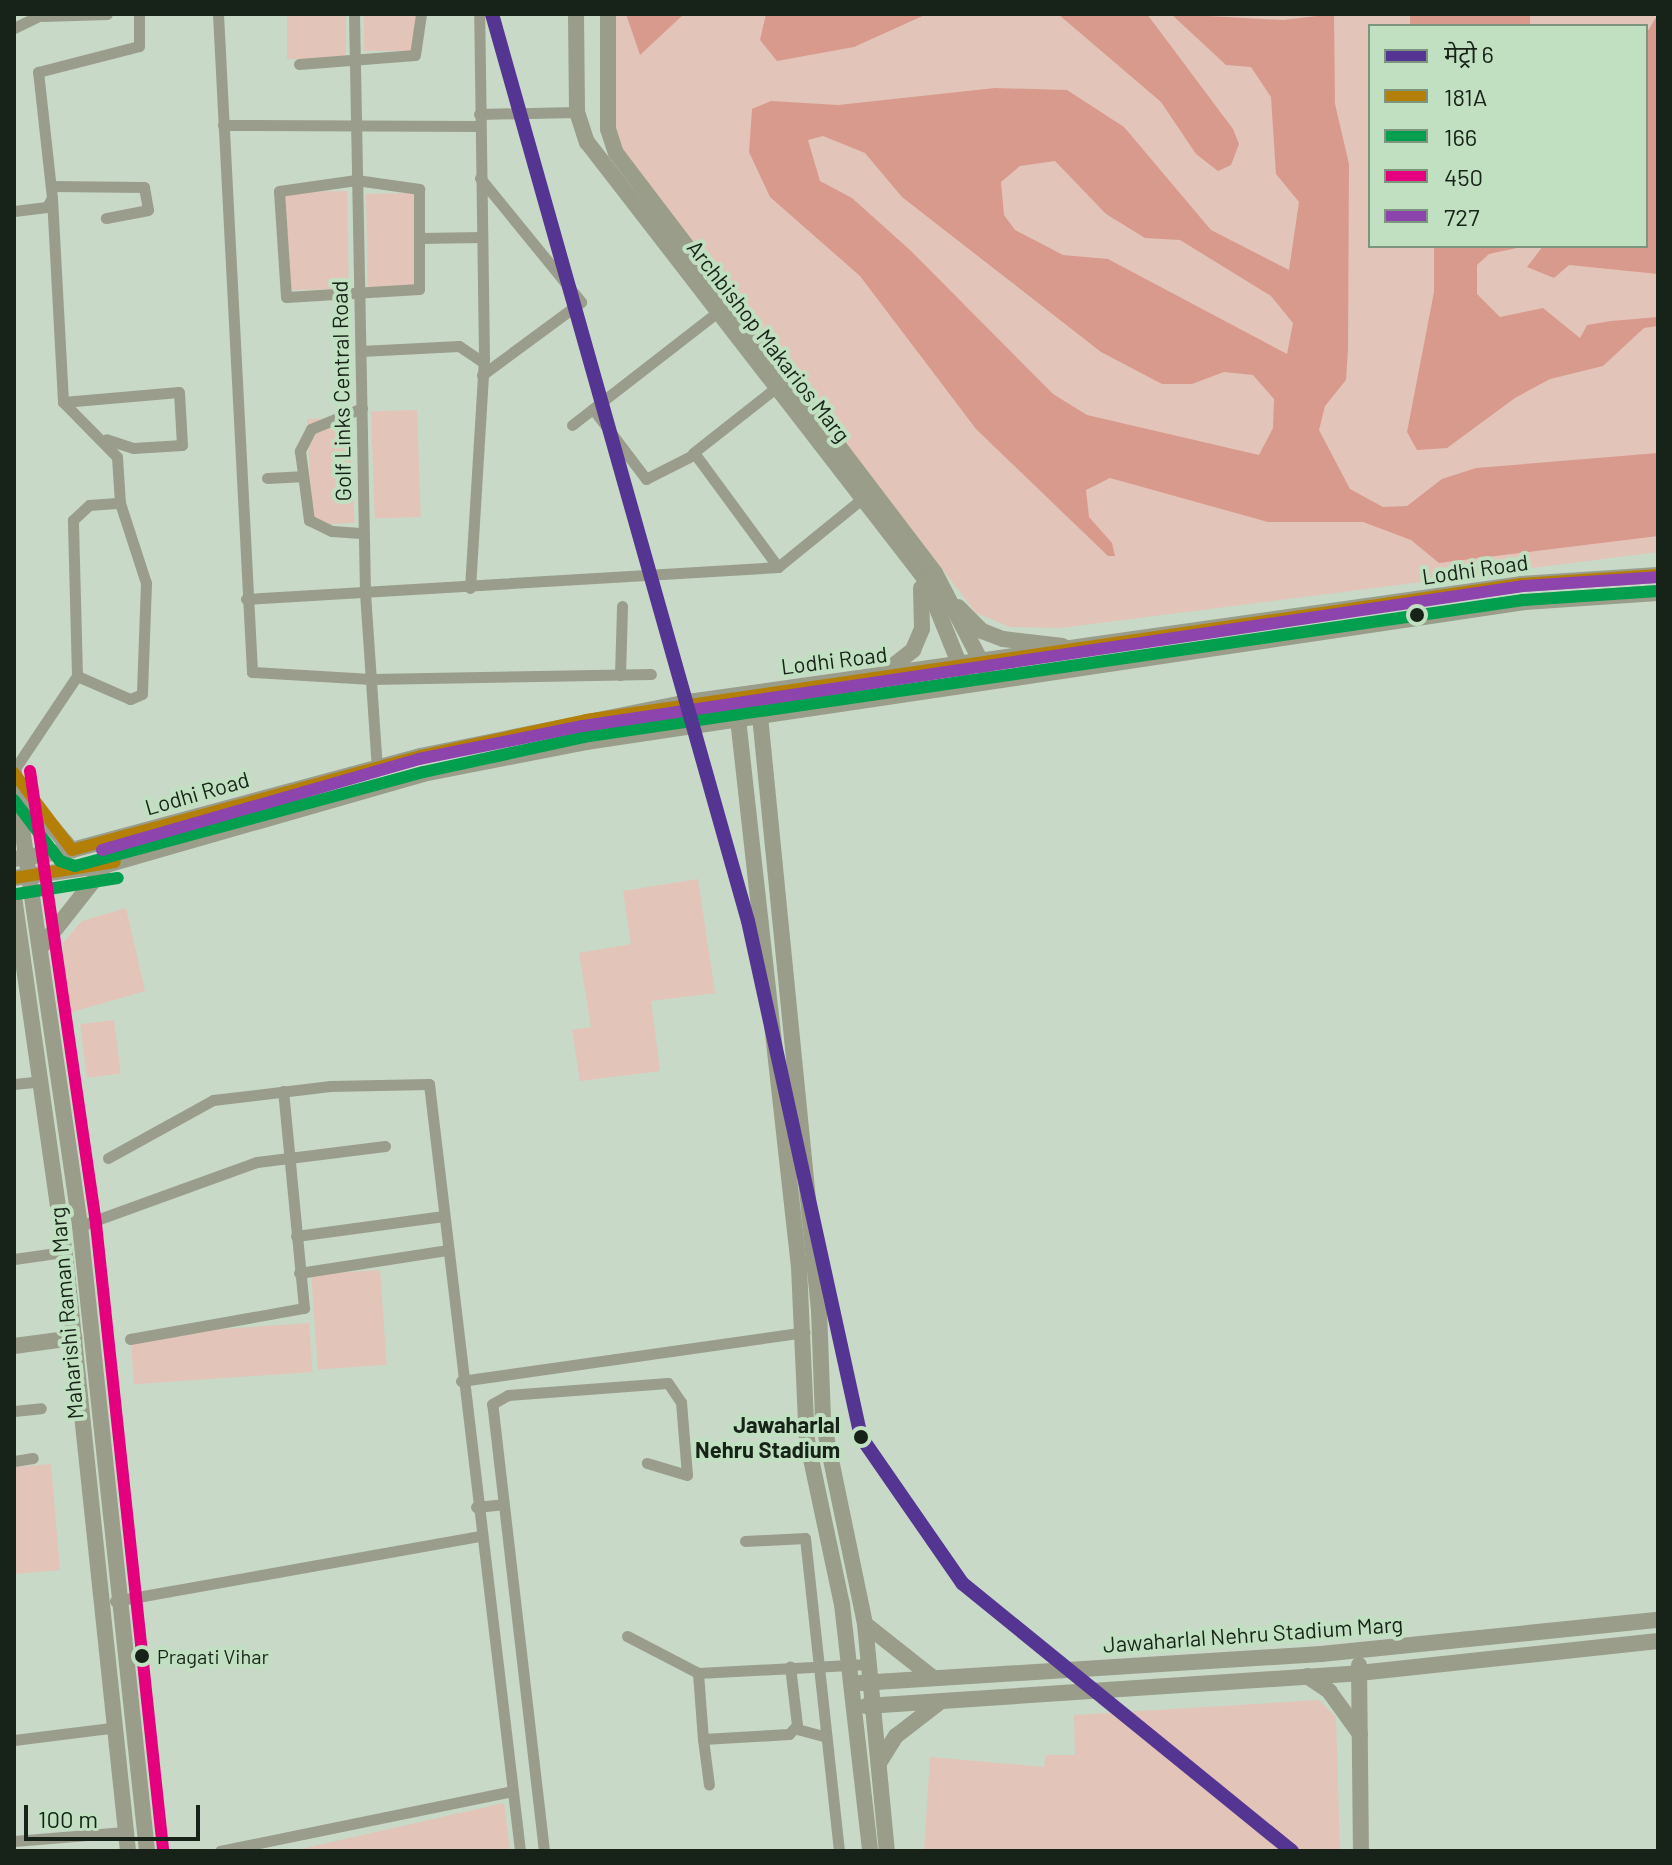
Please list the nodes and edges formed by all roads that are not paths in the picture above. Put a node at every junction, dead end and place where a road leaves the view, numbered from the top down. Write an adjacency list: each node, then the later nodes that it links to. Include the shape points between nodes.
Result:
1 (107, 14): 9 (street)
2 (139, 14): 19 (street, via 139,46 38,72)
3 (218, 14): 15 (street)
4 (354, 14): 11 (street, Golf Links Central Road)
5 (421, 14): 11 (street, via 415,55)
6 (479, 14): 14 (street)
7 (576, 14): 13 (street, Archbishop Makarios Marg)
8 (608, 14): 25 (street, Archbishop Makarios Marg, via 608,129 616,153)
9 (43, 15): 10 (street)
10 (14, 28)
11 (354, 62): 12 (street); 16 (street, Golf Links Central Road)
12 (299, 64)
13 (577, 112): 14 (street); 25 (street, Archbishop Makarios Marg, via 587,142)
14 (479, 120): 16 (street); 17 (street)
15 (223, 125): 16 (street); 49 (street)
16 (355, 129): 18 (street, Golf Links Central Road)
17 (480, 178): 22 (street); 27 (street, via 581,302)
18 (356, 180): 23 (street, via 416,187); 24 (street, Golf Links Central Road); 24 (street, via 285,187 278,220 286,297)
19 (52, 192): 20 (street, via 47,207); 21 (street, via 144,187 148,210); 29 (street)
20 (14, 211)
21 (106, 218)
22 (481, 237): 23 (street); 27 (street)
23 (421, 238): 24 (street, via 419,289)
24 (359, 295): 26 (street, Golf Links Central Road)
25 (724, 307): 28 (street, Archbishop Makarios Marg); 31 (street); 43 (street, Archbishop Makarios Marg)
26 (361, 351): 27 (street, via 459,346); 30 (street, Golf Links Central Road)
27 (483, 369): 46 (street)
28 (777, 387): 34 (street); 37 (street, Archbishop Makarios Marg)
29 (63, 402): 33 (street); 33 (street, via 179,392 182,445 133,448)
30 (362, 408): 35 (street, via 311,429 300,451); 39 (street, Golf Links Central Road)
31 (593, 409): 32 (street); 34 (street, via 646,479)
32 (572, 425)
33 (106, 439): 38 (street, via 117,457)
34 (693, 453): 41 (street)
35 (301, 476): 36 (street); 39 (street, via 309,520)
36 (267, 478)
37 (863, 498): 41 (street); 42 (street, Archbishop Makarios Marg)
38 (120, 503): 56 (street, via 89,505 73,520); 56 (street, via 146,583 142,694 130,699)
39 (364, 533): 47 (street, Golf Links Central Road)
40 (1658, 566): 45 (street)
41 (778, 567): 46 (street)
42 (917, 569): 53 (street, Archbishop Makarios Marg); 57 (street, via 922,629 898,665)
43 (935, 573): 51 (street, via 982,631); 52 (street, Archbishop Makarios Marg)
44 (1658, 575): 45 (street, Lodhi Road)
45 (1600, 577): 51 (street, Lodhi Road)
46 (470, 588): 47 (street)
47 (365, 593): 49 (street); 58 (street, Golf Links Central Road)
48 (1658, 593): 59 (street, Lodhi Road, via 1525,602)
49 (246, 599): 58 (street, via 252,672)
50 (622, 606): 55 (street)
51 (1084, 648): 52 (street, Lodhi Road)
52 (982, 663): 53 (street, Lodhi Road); 59 (street, Archbishop Makarios Marg)
53 (961, 666): 57 (street, Lodhi Road); 60 (street, Archbishop Makarios Marg)
54 (651, 674): 55 (street)
55 (620, 675): 58 (street)
56 (77, 676): 66 (street)
57 (873, 678): 61 (street, Lodhi Road)
58 (371, 679): 65 (street, Golf Links Central Road)
59 (991, 682): 60 (street, Lodhi Road)
60 (969, 685): 63 (street, Lodhi Road)
61 (758, 692): 62 (street, Lodhi Road); 63 (street)
62 (735, 695): 64 (street); 65 (street, Lodhi Road)
63 (760, 714): 64 (street, Lodhi Road); 87 (street)
64 (738, 718): 69 (street, Lodhi Road, via 423,774); 87 (street)
65 (377, 767): 67 (street, Lodhi Road)
66 (15, 776): 67 (street); 68 (street, Maharishi Raman Marg)
67 (72, 850): 68 (street, Lodhi Road)
68 (21, 858): 70 (street, Maharishi Raman Marg)
69 (106, 865): 70 (street, Lodhi Road); 73 (street)
70 (22, 877): 73 (street, Maharishi Raman Marg)
71 (14, 897): 72 (street, Maharishi Raman Marg)
72 (18, 945): 74 (street, Maharishi Raman Marg)
73 (42, 946): 81 (street, Maharishi Raman Marg)
74 (41, 1081): 75 (street); 84 (street, Maharishi Raman Marg)
75 (14, 1084)
76 (283, 1091): 78 (street); 79 (street, via 204,1102); 80 (street, via 426,1082)
77 (385, 1146): 78 (street)
78 (288, 1154): 81 (street); 82 (street)
79 (108, 1158)
80 (444, 1216): 82 (street); 83 (street)
81 (80, 1226): 101 (street, Maharishi Raman Marg)
82 (296, 1236): 86 (street)
83 (448, 1250): 86 (street); 91 (street)
84 (64, 1252): 85 (street); 88 (street, Maharishi Raman Marg)
85 (14, 1259)
86 (299, 1273): 89 (street, via 301,1310)
87 (812, 1331): 91 (street); 103 (street, via 829,1470); 113 (street, via 807,1440)
88 (74, 1338): 90 (street); 118 (street, Maharishi Raman Marg)
89 (130, 1339)
90 (14, 1346)
91 (461, 1381): 98 (street)
92 (41, 1408): 93 (street)
93 (14, 1411)
94 (33, 1458): 95 (street)
95 (14, 1461)
96 (647, 1463): 97 (street, via 687,1475 681,1402 668,1383 498,1397 492,1404)
97 (503, 1504): 98 (street); 133 (street)
98 (476, 1507): 99 (street)
99 (480, 1536): 101 (street); 126 (street)
100 (745, 1541): 108 (street, via 805,1538)
101 (115, 1601): 130 (street, Maharishi Raman Marg)
102 (1658, 1620): 106 (street, Jawaharlal Nehru Stadium Marg)
103 (865, 1624): 110 (street); 114 (street)
104 (627, 1636): 109 (street)
105 (1658, 1641): 111 (street, Jawaharlal Nehru Stadium Marg)
106 (1358, 1651): 111 (street); 114 (street, Jawaharlal Nehru Stadium Marg)
107 (790, 1666): 108 (street); 109 (street); 119 (street)
108 (818, 1670): 113 (street); 121 (street)
109 (698, 1673): 122 (street)
110 (869, 1673): 113 (street, Jawaharlal Nehru Stadium Marg); 114 (street, Jawaharlal Nehru Stadium Marg); 116 (street)
111 (1359, 1673): 112 (street, Jawaharlal Nehru Stadium Marg); 120 (street)
112 (1307, 1676): 115 (street, Jawaharlal Nehru Stadium Marg); 120 (street, via 1329,1691)
113 (849, 1677): 117 (street)
114 (932, 1677)
115 (941, 1701): 116 (street, Jawaharlal Nehru Stadium Marg); 124 (street, via 896,1736)
116 (875, 1704): 117 (street, Jawaharlal Nehru Stadium Marg); 124 (street)
117 (855, 1707): 135 (street)
118 (111, 1728): 123 (street); 127 (street, Maharishi Raman Marg)
119 (797, 1729): 121 (street); 122 (street)
120 (1360, 1734): 137 (street)
121 (826, 1737): 134 (street)
122 (703, 1739): 125 (street)
123 (14, 1740)
124 (879, 1763): 136 (street)
125 (709, 1785)
126 (512, 1791): 131 (street); 132 (street)
127 (125, 1832): 128 (street); 129 (street, Maharishi Raman Marg)
128 (14, 1841)
129 (128, 1851)
130 (147, 1851)
131 (220, 1851)
132 (520, 1851)
133 (544, 1851)
134 (839, 1851)
135 (870, 1851)
136 (887, 1851)
137 (1361, 1851)

